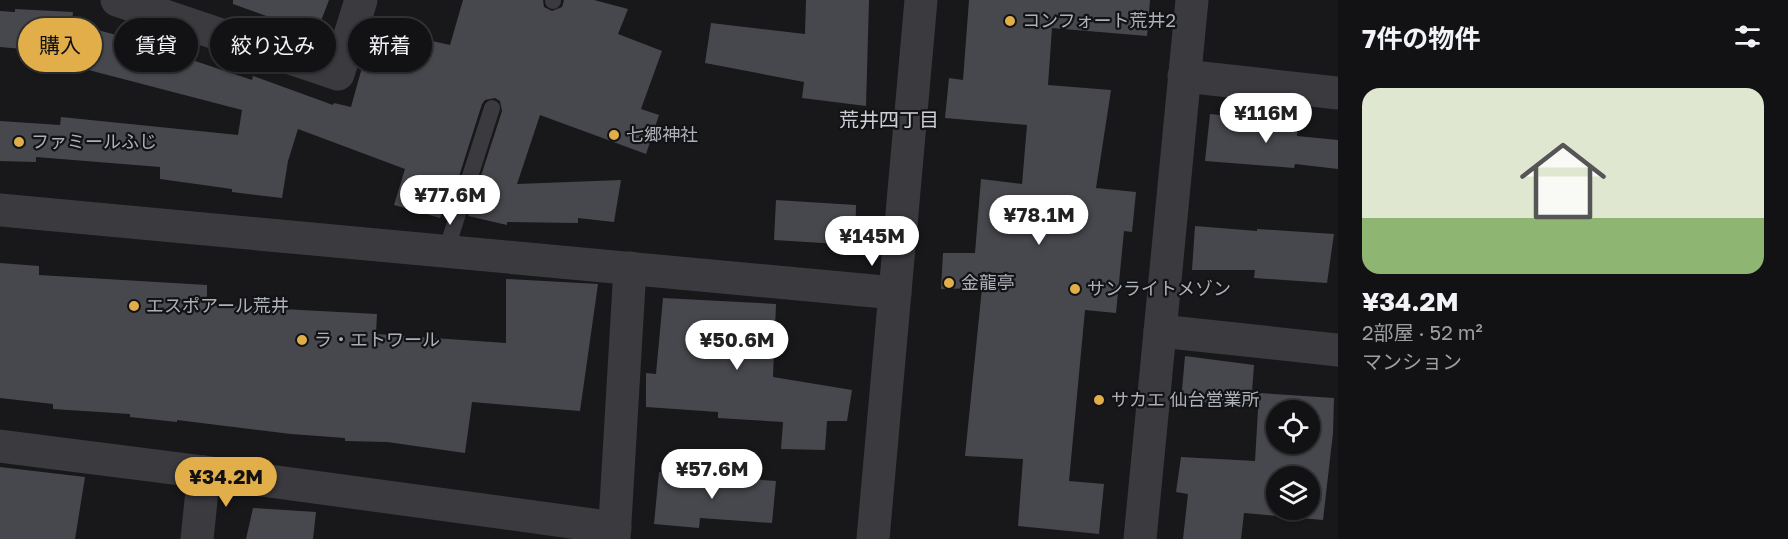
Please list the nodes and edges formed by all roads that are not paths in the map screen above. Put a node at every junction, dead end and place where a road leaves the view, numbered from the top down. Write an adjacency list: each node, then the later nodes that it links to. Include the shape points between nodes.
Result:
1 (117, 0): 2 (street, via 338,74)
2 (361, 0)
3 (921, 0): 11 (street)
4 (1192, 0): 5 (street)
5 (1184, 76): 6 (street); 12 (street)
6 (1338, 93)
7 (492, 108): 9 (lane)
8 (0, 210): 9 (street)
9 (446, 251): 10 (street)
10 (630, 268): 11 (street); 16 (street)
11 (895, 293): 18 (street)
12 (1160, 331): 13 (street); 19 (street)
13 (1338, 350)
14 (0, 446): 15 (street)
15 (204, 472): 16 (street); 17 (street)
16 (615, 534)
17 (197, 539)
18 (873, 539)
19 (1140, 539)

